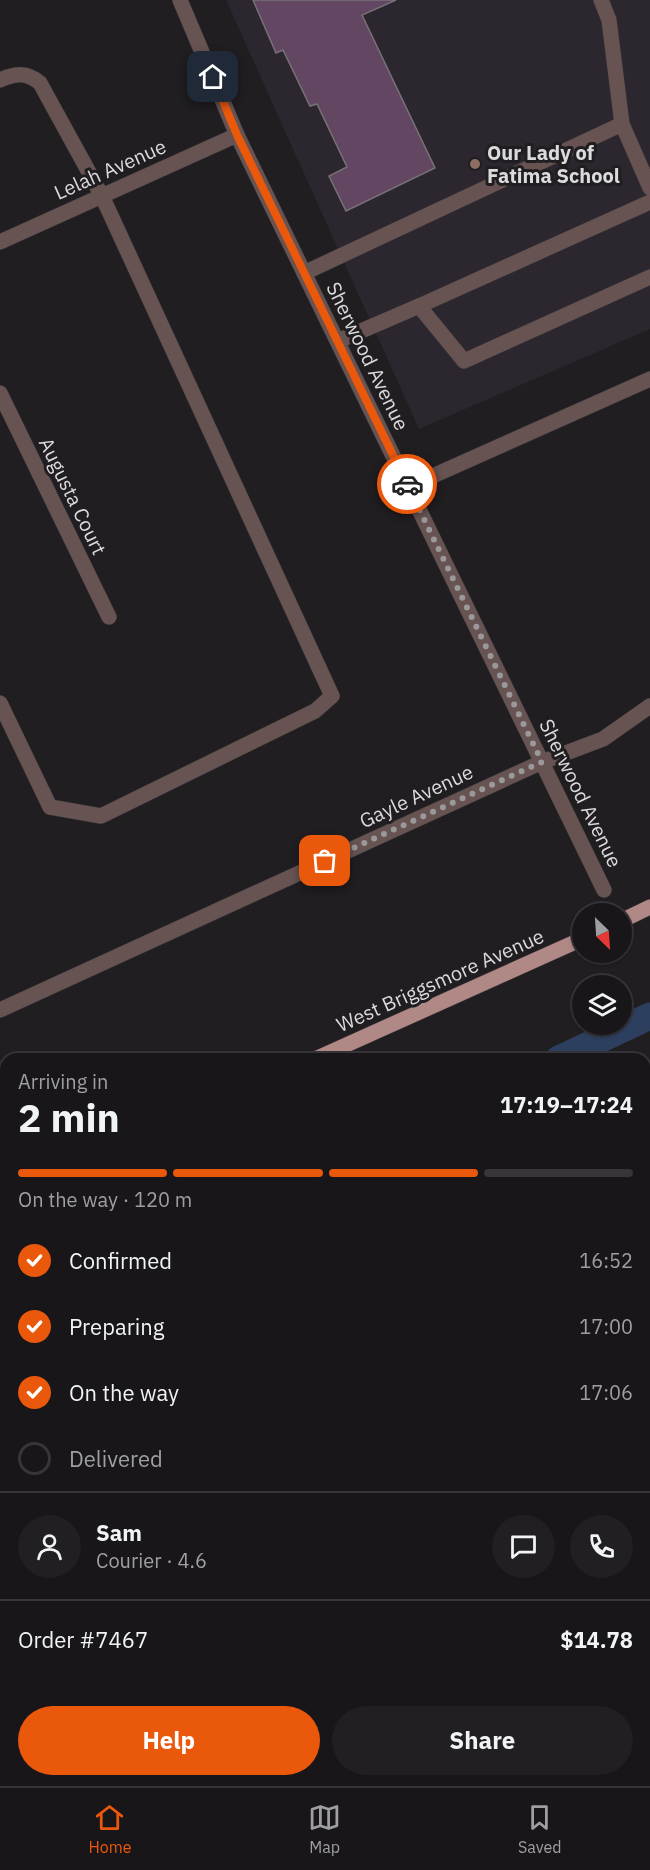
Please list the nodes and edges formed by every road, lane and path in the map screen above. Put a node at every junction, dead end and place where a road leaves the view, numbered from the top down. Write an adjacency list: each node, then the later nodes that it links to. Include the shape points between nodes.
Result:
1 (180, 0): 5 (street, Sherwood Avenue)
2 (601, 0): 4 (street, via 609,20)
3 (0, 80): 7 (street, via 14,74 31,75 40,83)
4 (622, 124): 6 (street); 10 (street)
5 (237, 135): 7 (street, Lelah Avenue); 10 (street, Sherwood Avenue)
6 (650, 188)
7 (102, 196): 9 (street, Lelah Avenue); 18 (street, via 332,696 315,711 100,816 50,807)
8 (650, 202): 12 (street)
9 (0, 242)
10 (304, 273): 13 (street, Sherwood Avenue)
11 (650, 277): 12 (street, via 464,361)
12 (419, 306): 13 (street)
13 (338, 341): 16 (street, Sherwood Avenue)
14 (650, 379): 16 (street)
15 (0, 393): 17 (street, Augusta Court)
16 (408, 487): 20 (street, Sherwood Avenue)
17 (109, 617)
18 (0, 703)
19 (650, 706): 20 (street, Gayle Avenue, via 603,739)
20 (542, 762): 21 (street, Sherwood Avenue); 25 (street, Gayle Avenue)
21 (604, 890)
22 (650, 907): 23 (main road)
23 (632, 916)
24 (572, 943): 26 (main road, West Briggsmore Avenue)
25 (0, 1010)
26 (328, 1053)

